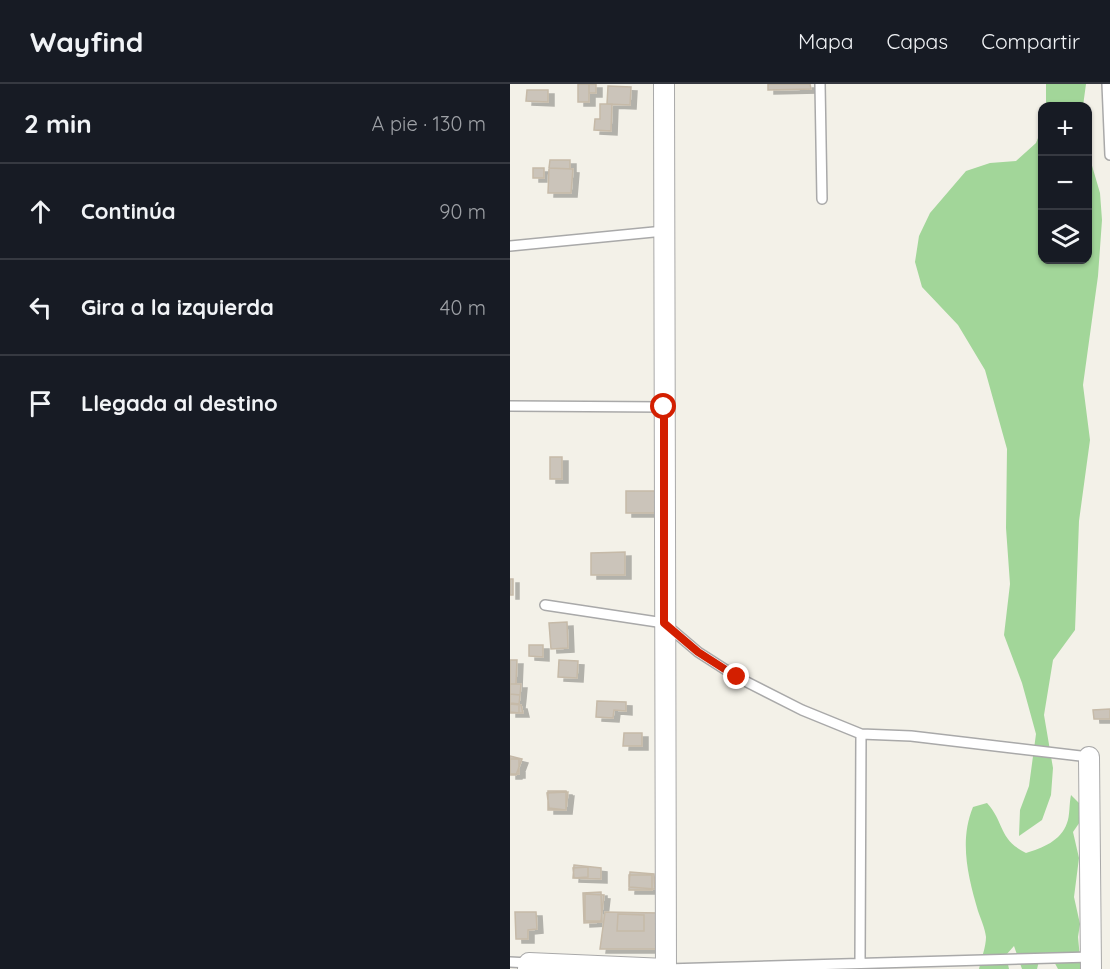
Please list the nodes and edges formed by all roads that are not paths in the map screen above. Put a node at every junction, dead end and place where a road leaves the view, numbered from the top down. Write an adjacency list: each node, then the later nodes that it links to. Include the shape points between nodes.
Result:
1 (664, 84): 6 (street)
2 (820, 84): 5 (lane)
3 (1107, 84): 4 (lane)
4 (1110, 155)
5 (822, 199)
6 (664, 231): 7 (lane); 9 (street)
7 (510, 246)
8 (510, 406): 9 (lane)
9 (664, 407): 11 (street)
10 (545, 605): 11 (lane)
11 (664, 623): 12 (lane, via 698,652 737,677); 17 (street)
12 (861, 734): 13 (lane, via 911,736); 14 (lane)
13 (1089, 757): 15 (street)
14 (860, 963): 15 (lane); 17 (lane)
15 (1091, 963)
16 (522, 965): 17 (street)
17 (666, 969)

